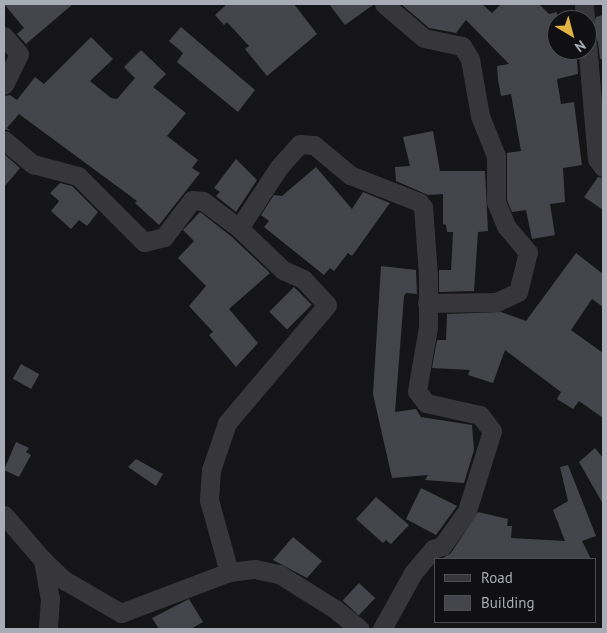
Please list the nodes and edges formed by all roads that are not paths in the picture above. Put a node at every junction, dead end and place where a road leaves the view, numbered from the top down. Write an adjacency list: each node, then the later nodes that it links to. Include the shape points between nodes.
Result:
1 (384, 4): 8 (street, via 424,38 462,46 470,59 480,116 496,156 496,202 506,226 528,252 518,292 497,302)
2 (4, 36): 4 (street, via 19,54)
3 (588, 60): 6 (street, via 597,159)
4 (4, 85)
5 (4, 140): 7 (street, via 33,164 78,176 144,242 164,237 192,200 203,201)
6 (603, 166)
7 (239, 228): 8 (street, via 300,144 314,145 350,175 423,206); 11 (street, via 283,270 303,279 328,304 227,423 211,470 209,500)
8 (427, 303): 14 (street, via 428,327 418,392 426,404 480,415 492,431 467,511 442,546 433,549 413,573)
9 (4, 515): 10 (street)
10 (43, 560): 11 (street, via 64,580 121,613); 12 (street, via 50,598)
11 (229, 572): 13 (street, via 255,569 280,574)
12 (48, 629)
13 (360, 629)
14 (382, 629)

